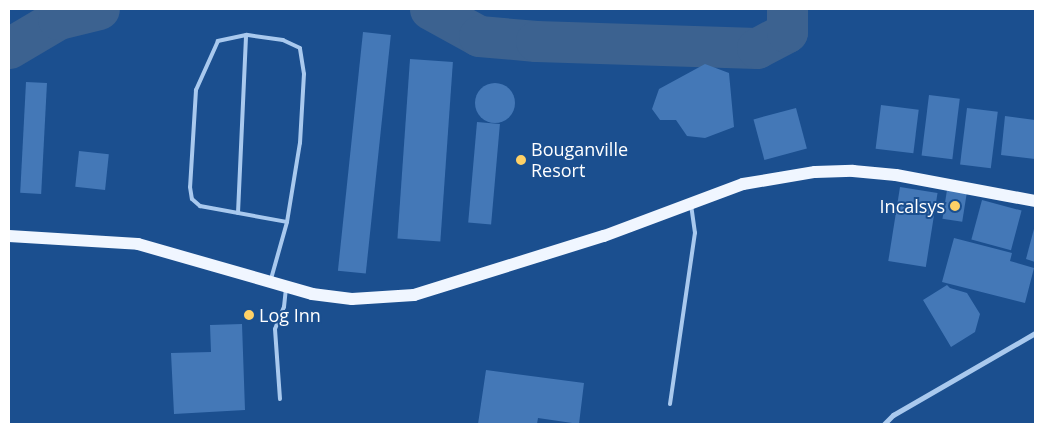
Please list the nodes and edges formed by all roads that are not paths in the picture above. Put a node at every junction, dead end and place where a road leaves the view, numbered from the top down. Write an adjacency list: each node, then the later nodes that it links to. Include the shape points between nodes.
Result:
1 (246, 35): 4 (lane); 4 (lane, via 218,42 196,90 190,186 192,199 200,206); 5 (lane, via 283,40 300,48 304,74 300,133)
2 (1035, 201): 3 (main road, via 896,175 853,171 815,172 743,184)
3 (691, 204): 8 (main road, via 604,236 414,295 352,299); 11 (lane, via 695,232)
4 (238, 213): 5 (lane)
5 (287, 222): 7 (lane)
6 (9, 236): 7 (main road, via 138,244)
7 (270, 281): 8 (main road)
8 (286, 287): 10 (lane, via 284,307 275,329)
9 (1035, 333): 12 (street)
10 (280, 399)
11 (670, 404)
12 (884, 424)

